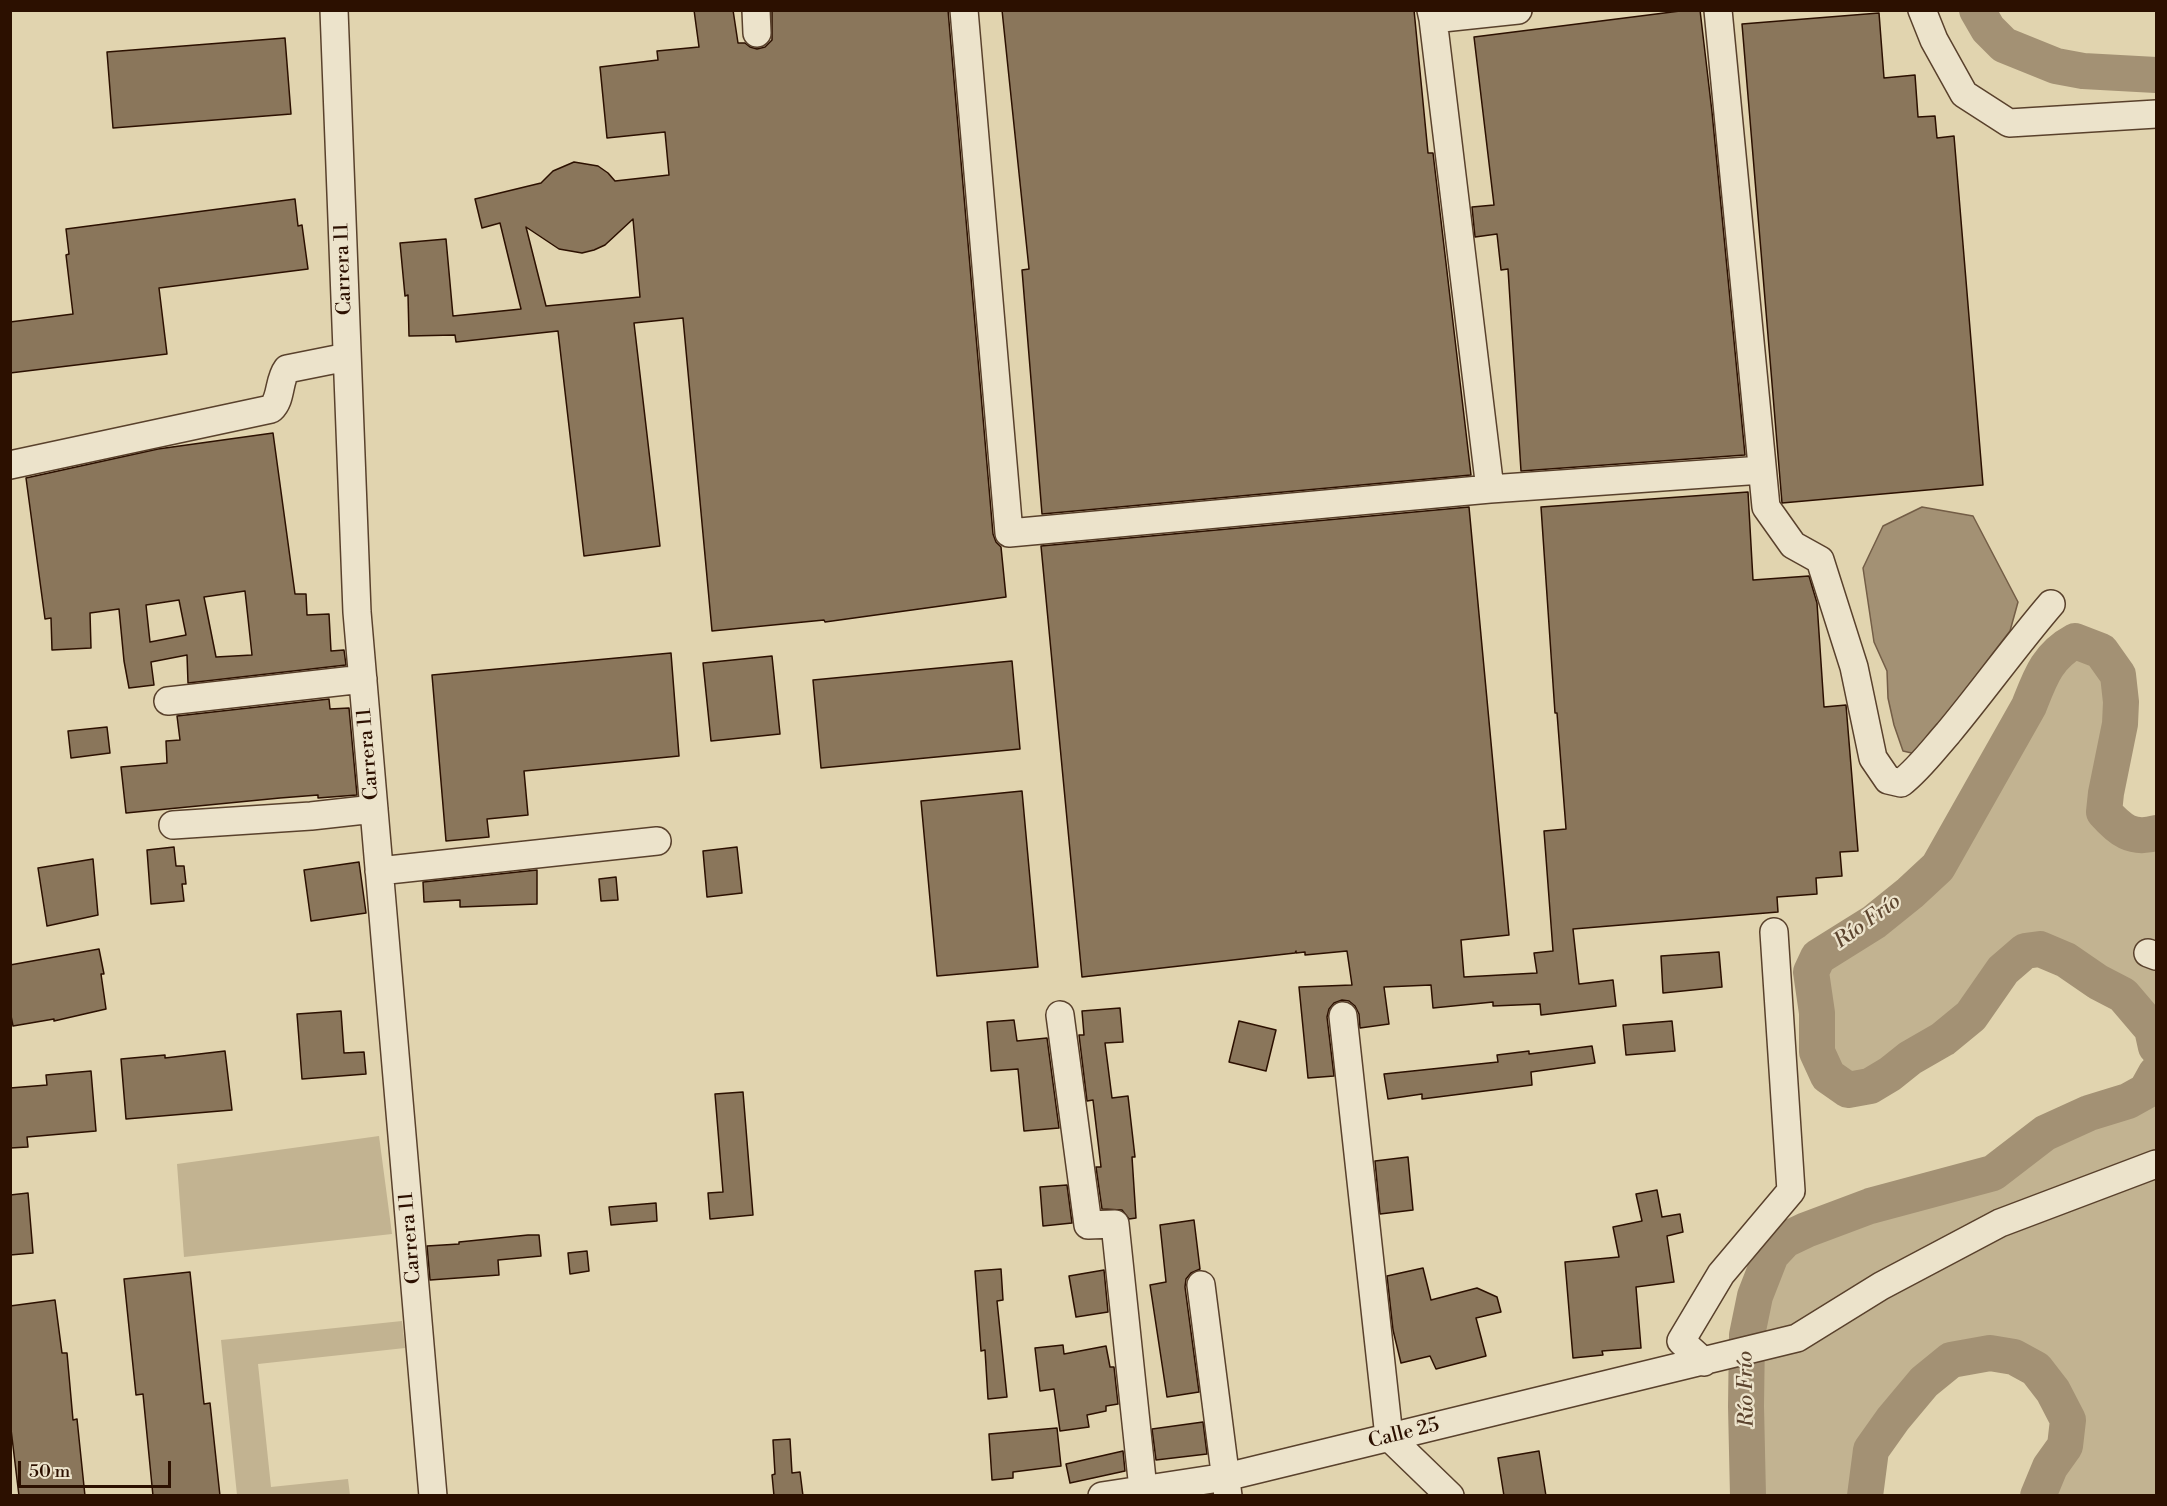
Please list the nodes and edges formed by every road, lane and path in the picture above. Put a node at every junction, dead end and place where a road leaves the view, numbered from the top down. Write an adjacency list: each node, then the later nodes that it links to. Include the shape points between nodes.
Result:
1 (334, 10): 8 (street, Carrera 11)
2 (964, 10): 11 (street, via 1009,532)
3 (1518, 10): 6 (street)
4 (1718, 10): 10 (street)
5 (1922, 10): 7 (street, via 1964,94 2009,123)
6 (1432, 15): 11 (street)
7 (2157, 114)
8 (347, 357): 9 (street, via 287,369 271,410); 13 (street, Carrera 11)
9 (10, 465)
10 (1762, 470): 11 (street); 12 (street, via 1766,507 1793,545 1820,560 1854,667 1873,758 1888,780 1901,783 1914,772)
11 (1490, 489)
12 (2051, 604)
13 (363, 680): 14 (street); 15 (street, Carrera 11)
14 (168, 700)
15 (374, 809): 16 (street); 18 (street, Carrera 11)
16 (173, 825)
17 (657, 842): 18 (street)
18 (379, 872): 28 (street, Carrera 11)
19 (1774, 932): 24 (street, via 1791,1191 1721,1274 1682,1341)
20 (1060, 1015): 27 (street, via 1088,1225 1115,1224)
21 (1342, 1016): 25 (street)
22 (2157, 1164): 24 (street, Calle 25, via 2000,1223 1881,1286 1797,1338)
23 (1201, 1285): 26 (street)
24 (1704, 1362): 25 (street, Calle 25)
25 (1389, 1437): 26 (street, Calle 25); 30 (street)
26 (1227, 1486): 27 (street, Calle 25)
27 (1143, 1489): 29 (street, Calle 25)
28 (433, 1496)
29 (1102, 1496)
30 (1450, 1496)

